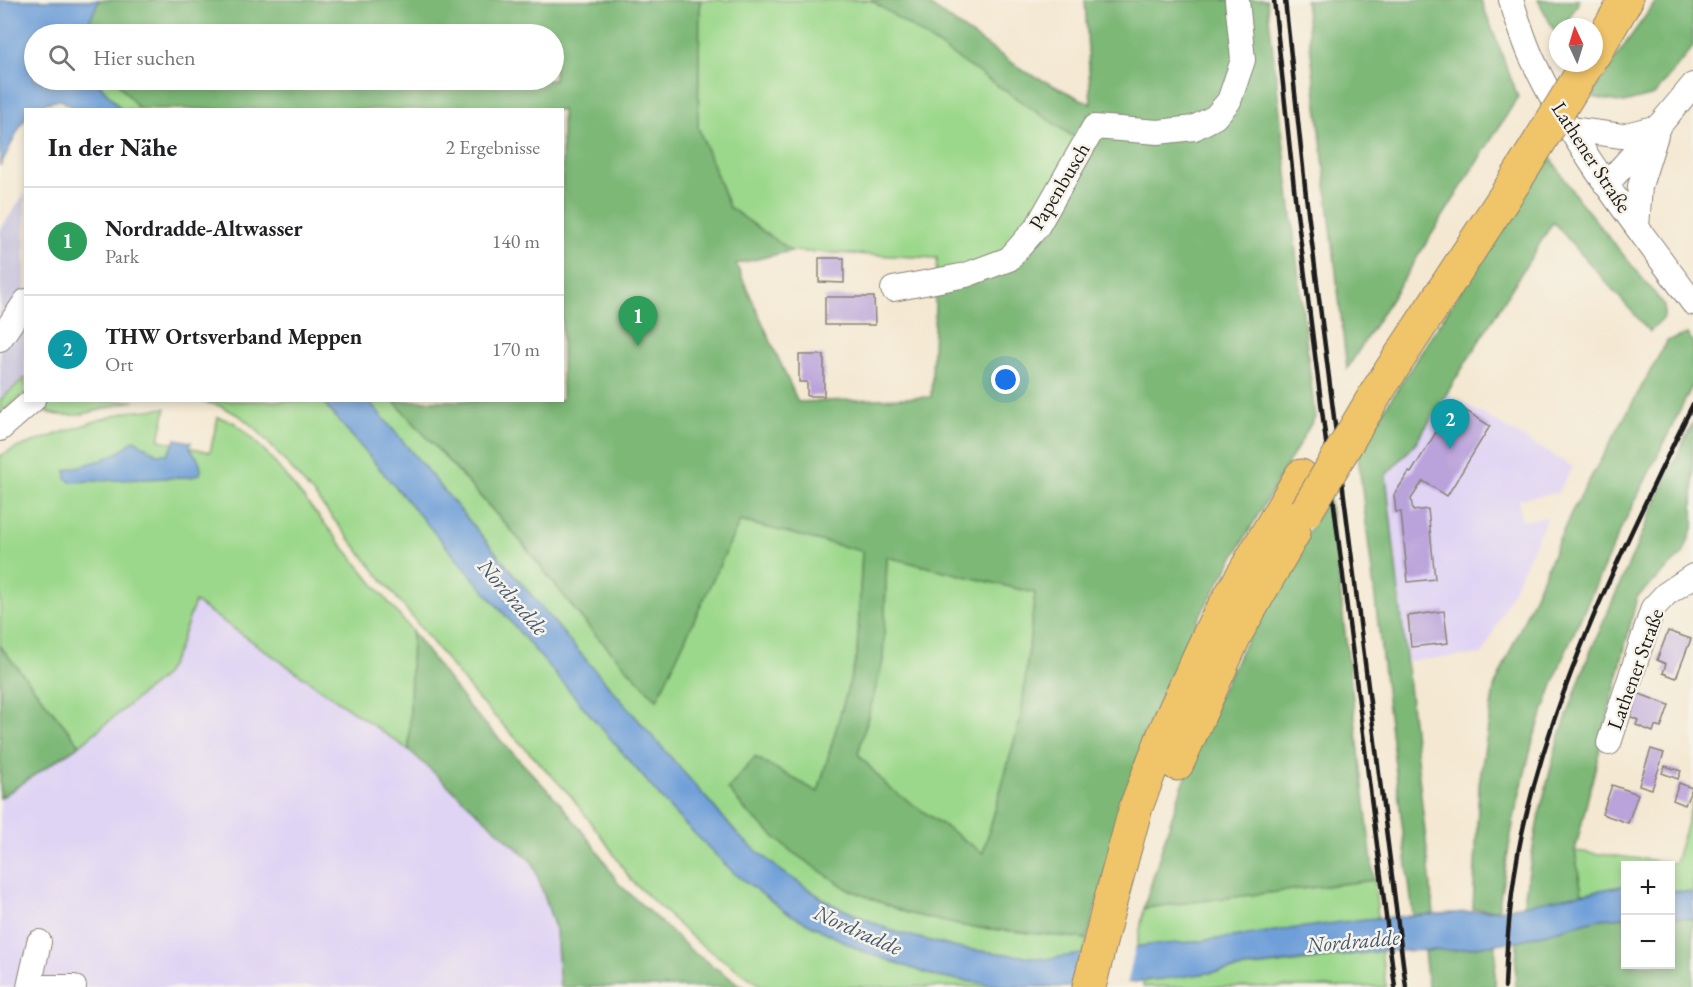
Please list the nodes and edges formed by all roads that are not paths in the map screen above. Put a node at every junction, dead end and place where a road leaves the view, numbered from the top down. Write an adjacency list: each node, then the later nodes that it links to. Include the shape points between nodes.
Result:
1 (1237, 0): 13 (street, Papenbusch, via 1243,60 1229,101 1215,117 1194,128 1158,132 1094,127 1037,227 1009,259 966,274)
2 (1511, 0): 9 (street, Lathener Straße, via 1531,55)
3 (1626, 0): 4 (highway)
4 (1603, 20)
5 (1558, 72): 10 (highway)
6 (1581, 72): 10 (highway, bridge)
7 (1693, 85): 8 (street)
8 (1659, 127): 9 (street, via 1622,136); 11 (street); 12 (street, via 1640,186)
9 (1570, 129): 11 (street, Lathener Straße)
10 (1509, 170): 17 (highway)
11 (1606, 185): 12 (street, Lathener Straße)
12 (1637, 227): 14 (street, Lathener Straße)
13 (893, 289)
14 (1693, 303)
15 (24, 305): 16 (street)
16 (0, 339)
17 (1375, 377): 22 (highway, bridge, via 1307,510 1235,636 1185,742); 22 (highway, via 1301,476 1214,624 1136,807)
18 (31, 402): 19 (street)
19 (0, 429)
20 (1690, 584): 21 (street, Lathener Straße, via 1666,594 1653,608)
21 (1609, 743)
22 (1119, 910): 26 (highway); 27 (highway)
23 (39, 942): 24 (street)
24 (31, 987): 25 (street)
25 (74, 987)
26 (1089, 987)
27 (1113, 987)

